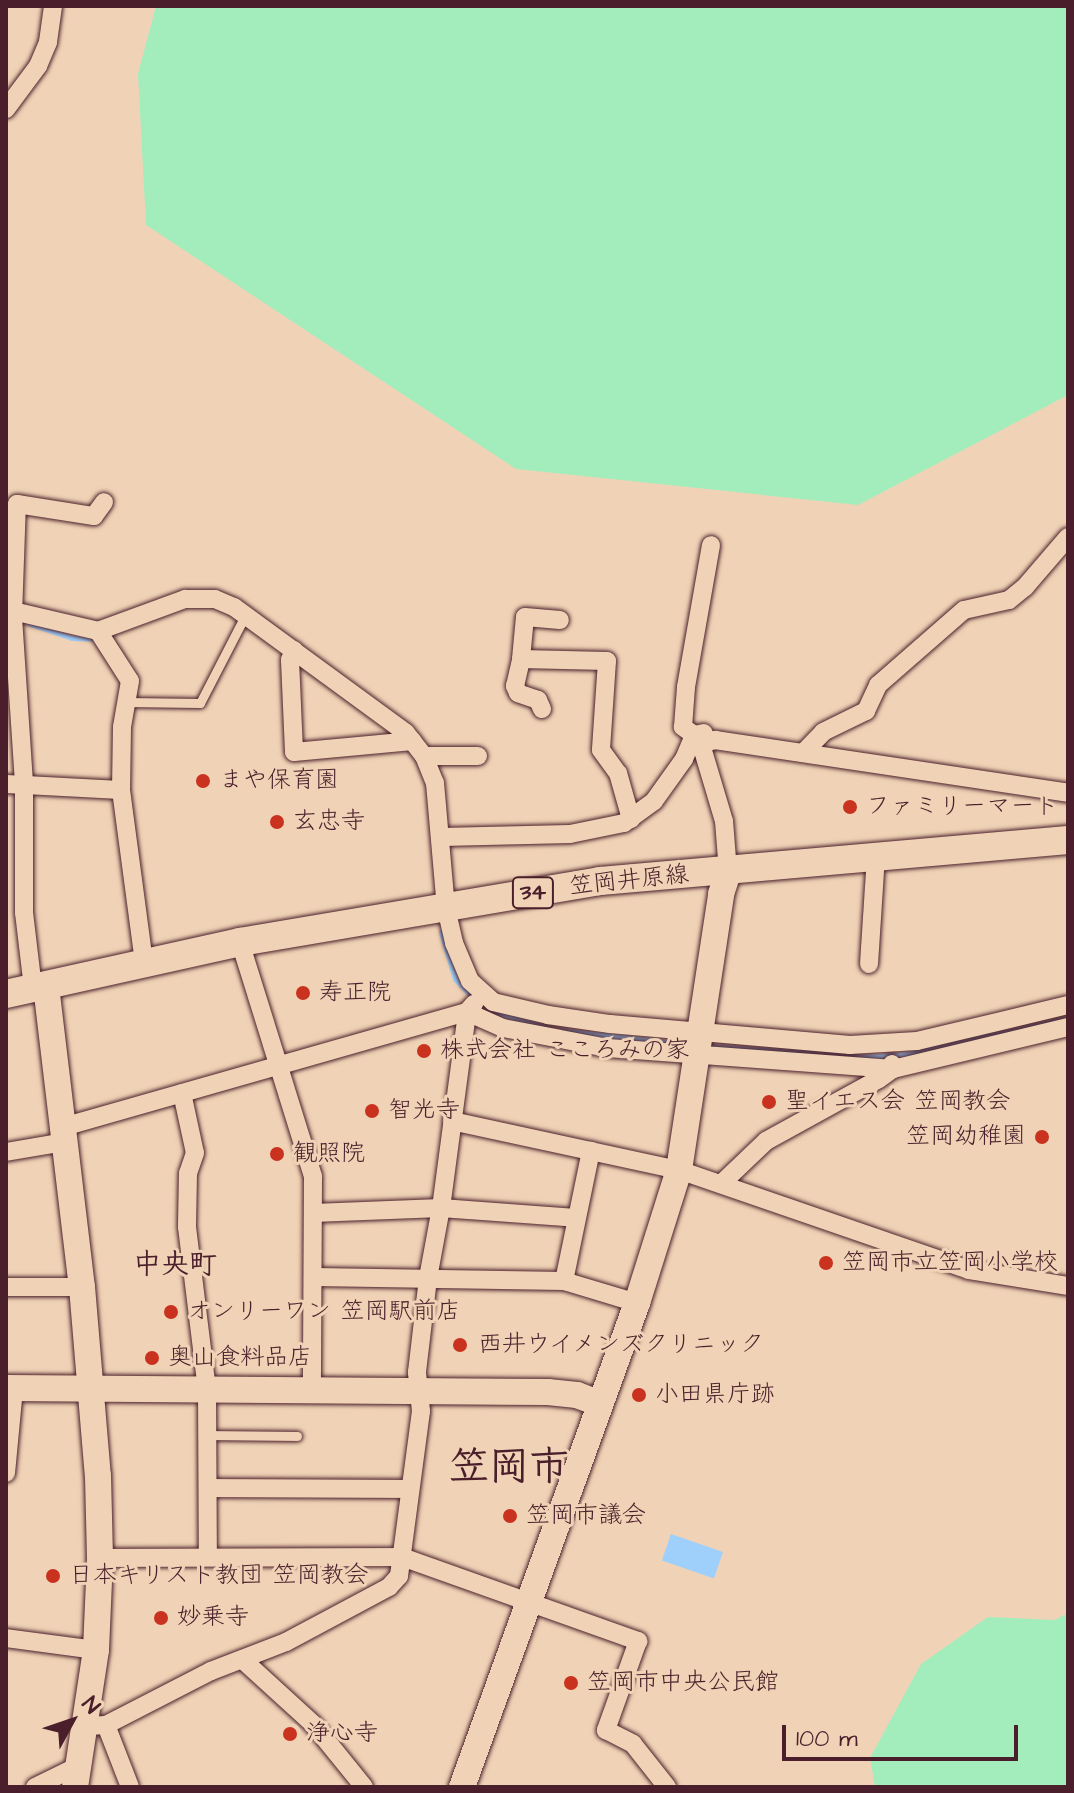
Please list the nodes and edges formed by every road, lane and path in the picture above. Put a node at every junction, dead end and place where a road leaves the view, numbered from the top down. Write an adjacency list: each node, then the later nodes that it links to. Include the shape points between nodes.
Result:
1 (53, 6): 2 (street, via 38,66)
2 (6, 109)
3 (104, 502): 6 (street, via 94,516 17,504)
4 (1068, 537): 16 (street, via 1025,587 1009,600 964,610 878,685 866,711 823,732)
5 (711, 545): 14 (street, via 683,727)
6 (13, 619): 9 (street); 19 (street)
7 (243, 619): 9 (street, via 215,599 185,599); 10 (street); 12 (lane, via 200,703)
8 (560, 620): 11 (street, via 525,617)
9 (101, 636): 12 (street, via 130,681)
10 (292, 654): 15 (street, via 395,723); 15 (street, via 294,752)
11 (521, 659): 13 (street, via 515,686 518,693 538,700); 22 (street, via 607,661 601,750 618,773)
12 (126, 702): 20 (street)
13 (542, 709)
14 (700, 740): 16 (street); 22 (street, via 654,801); 26 (street, via 724,821)
15 (403, 742): 17 (street)
16 (803, 753): 21 (street)
17 (424, 756): 18 (street); 23 (street, via 435,783)
18 (478, 756)
19 (15, 784): 20 (street); 31 (street)
20 (121, 790): 29 (street)
21 (1068, 793)
22 (631, 819): 23 (street, via 570,834)
23 (442, 837): 27 (street)
24 (1068, 840): 25 (main road, 笠岡井原線 / 34)
25 (876, 857): 26 (main road, 笠岡井原線 / 34); 30 (street)
26 (728, 872): 27 (main road, 笠岡井原線 / 34, via 600,881); 35 (street)
27 (446, 908): 28 (main road, 笠岡井原線 / 34); 32 (street)
28 (240, 942): 29 (main road, 笠岡井原線 / 34); 38 (street)
29 (144, 962): 31 (main road, 笠岡井原線 / 34)
30 (869, 964)
31 (28, 989): 41 (street)
32 (475, 1003): 35 (street, via 493,1002 546,1026); 38 (street); 40 (street)
33 (1062, 1017): 34 (street)
34 (980, 1038): 37 (street); 37 (street)
35 (700, 1044): 36 (street); 44 (street)
36 (797, 1052): 37 (street); 37 (street)
37 (891, 1056): 45 (street, via 766,1141)
38 (277, 1066): 39 (street); 47 (street, via 313,1176)
39 (182, 1093): 41 (street); 58 (street, via 195,1153 188,1173 187,1227)
40 (452, 1121): 42 (street); 46 (street)
41 (64, 1135): 43 (street); 54 (street)
42 (591, 1151): 44 (street); 48 (street)
43 (6, 1152)
44 (679, 1170): 45 (street); 55 (street)
45 (721, 1184): 52 (street, via 969,1270)
46 (441, 1208): 47 (street); 48 (street); 50 (street)
47 (313, 1213): 49 (street)
48 (576, 1218): 51 (street)
49 (315, 1277): 50 (street); 60 (street)
50 (428, 1278): 51 (street); 59 (street)
51 (564, 1281): 55 (street)
52 (1068, 1286)
53 (6, 1287): 54 (street)
54 (82, 1287): 57 (street)
55 (637, 1303): 61 (street)
56 (10, 1388): 57 (street); 64 (street)
57 (91, 1389): 58 (street); 69 (street)
58 (207, 1390): 60 (street); 62 (street)
59 (418, 1391): 60 (street); 61 (street, via 548,1392); 66 (street, via 421,1411)
60 (312, 1392)
61 (600, 1404): 70 (street)
62 (208, 1435): 63 (lane); 65 (street)
63 (297, 1436)
64 (6, 1473)
65 (209, 1488): 66 (street); 67 (street)
66 (410, 1489): 68 (street)
67 (208, 1557): 68 (street); 69 (street)
68 (402, 1557): 70 (street); 73 (street, via 399,1576 389,1587)
69 (100, 1558): 72 (street)
70 (527, 1602): 79 (street); 80 (street, via 638,1641 606,1730 633,1744)
71 (6, 1638): 72 (street)
72 (96, 1650): 74 (street)
73 (244, 1661): 74 (street); 78 (street, via 313,1724)
74 (96, 1725): 75 (street); 77 (street)
75 (78, 1776): 76 (street)
76 (35, 1787)
77 (130, 1787)
78 (364, 1787)
79 (462, 1787)
80 (667, 1787)

